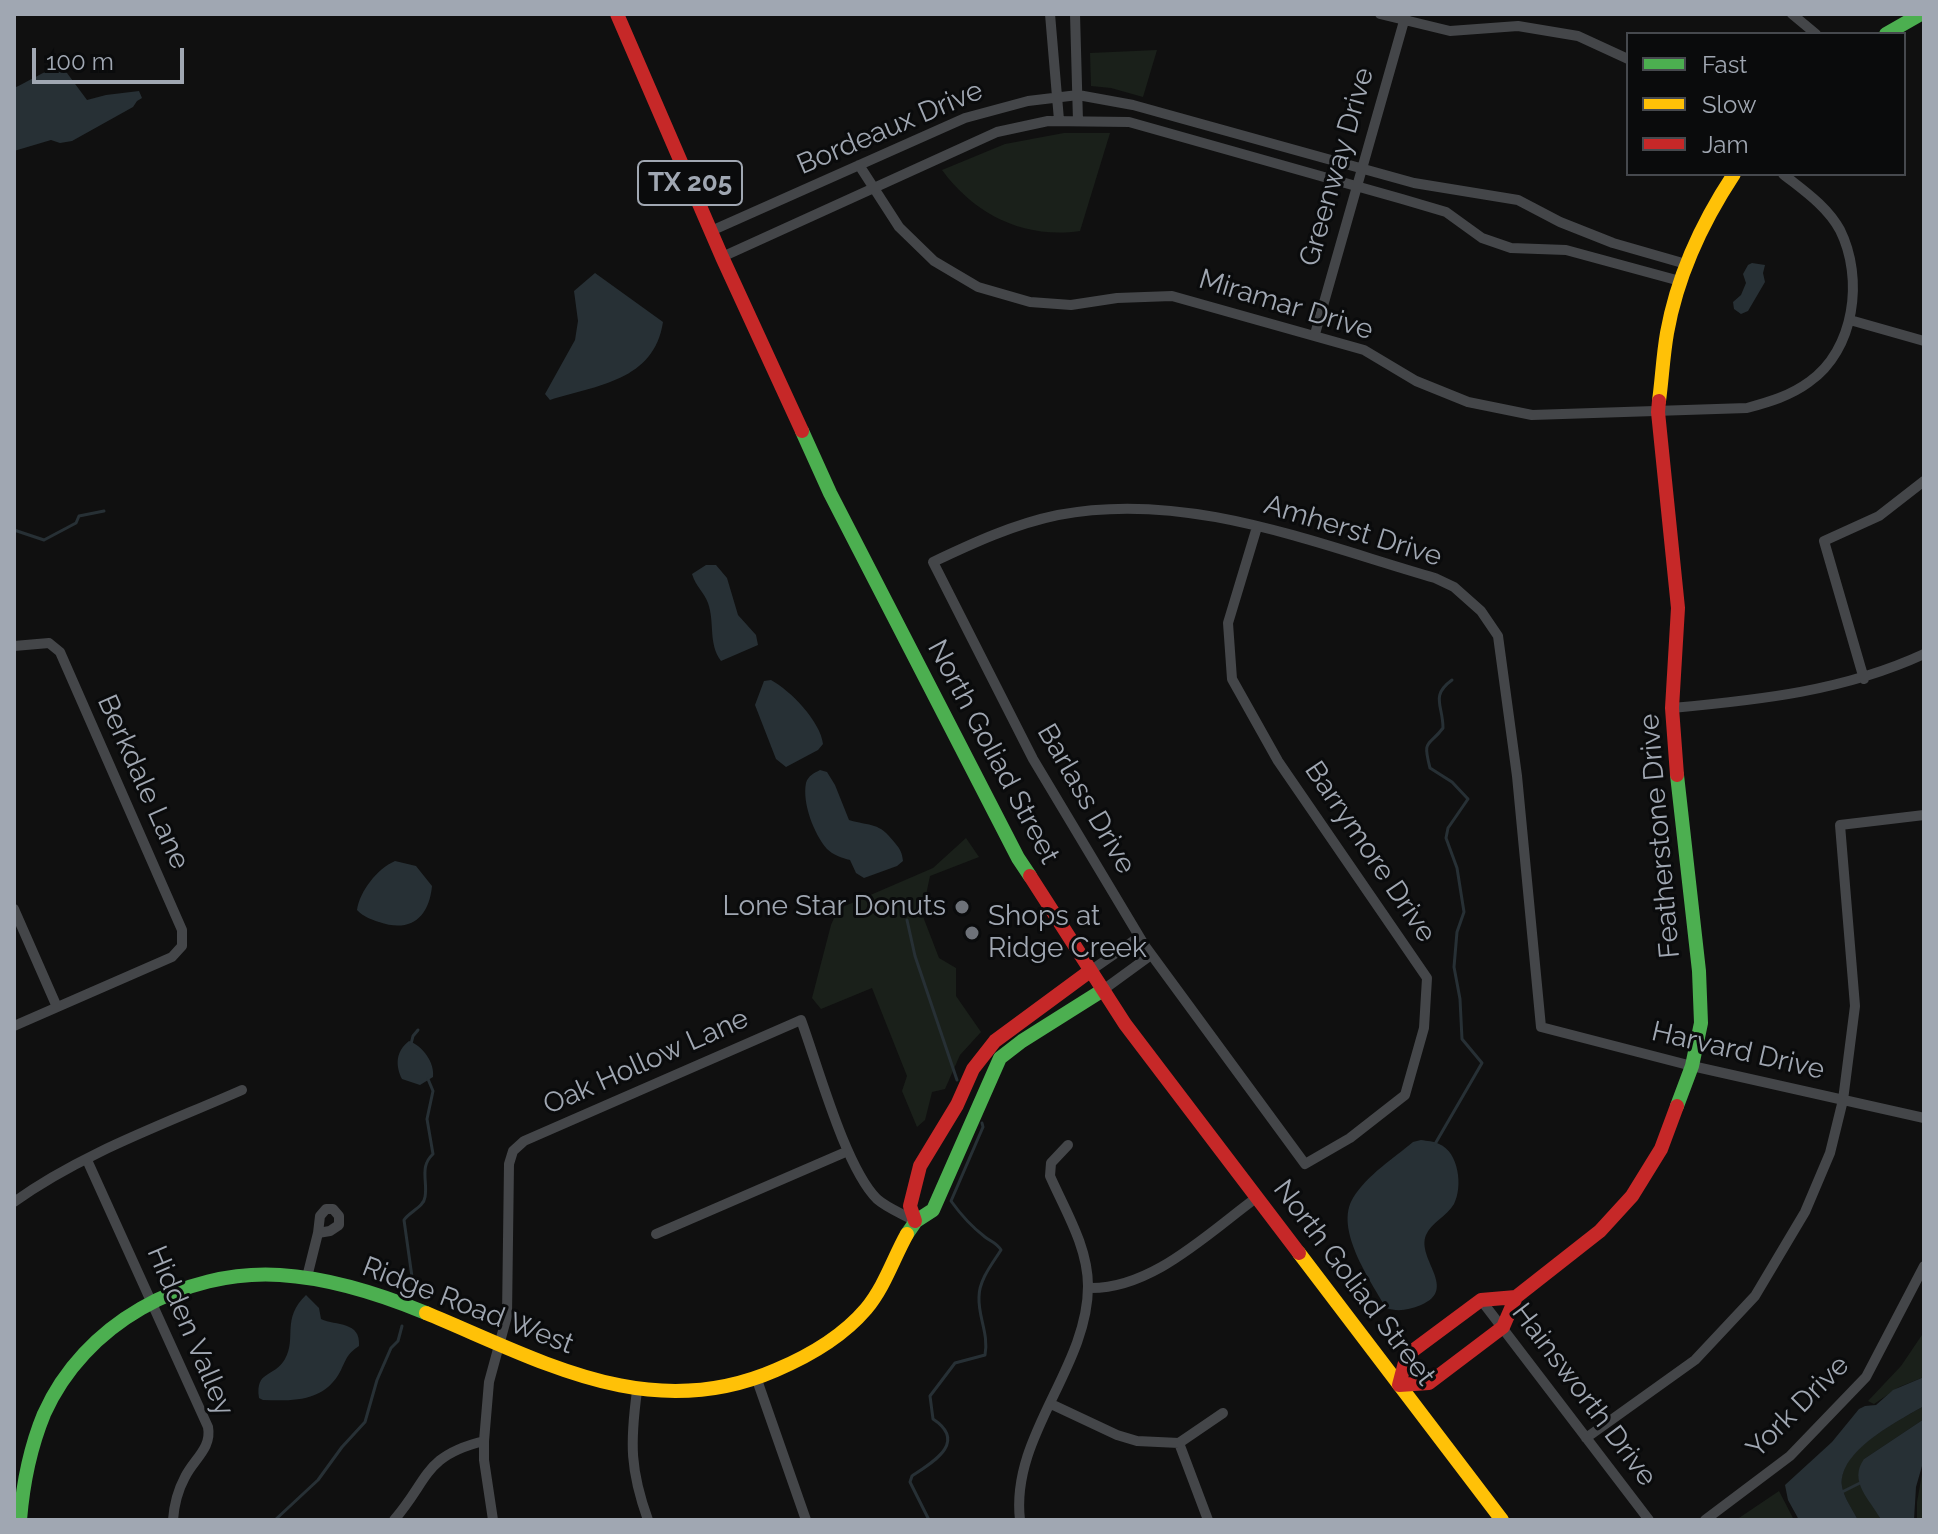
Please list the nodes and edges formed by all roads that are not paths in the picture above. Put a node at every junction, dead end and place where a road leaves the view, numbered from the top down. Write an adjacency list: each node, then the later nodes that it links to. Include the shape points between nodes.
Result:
1 (617, 14): 23 (street, North Goliad Street / TX 205)
2 (1050, 14): 12 (street)
3 (1075, 14): 11 (street)
4 (1380, 14): 7 (street)
5 (1792, 14): 8 (street)
6 (1921, 14): 9 (street)
7 (1405, 18): 10 (street, via 1450,31 1518,26 1563,33); 18 (street, Greenway Drive)
8 (1814, 32)
9 (1890, 32)
10 (1626, 58)
11 (1078, 95): 12 (street, Bordeaux Drive); 14 (street); 15 (street, Bordeaux Drive)
12 (1055, 96): 13 (street); 17 (street, Bordeaux Drive, via 965,118)
13 (1059, 120): 14 (street, Bordeaux Drive); 22 (street, Bordeaux Drive, via 997,132)
14 (1078, 121): 16 (street, Bordeaux Drive, via 1129,122)
15 (1233, 134): 16 (street); 18 (street, Bordeaux Drive)
16 (1228, 150): 21 (street, Bordeaux Drive)
17 (859, 165): 22 (street, Miramar Drive); 23 (street, Bordeaux Drive)
18 (1360, 170): 21 (street, Greenway Drive); 25 (street, Bordeaux Drive, via 1518,200 1613,243)
19 (1733, 176): 25 (street, Featherstone Drive)
20 (1786, 176): 27 (street, via 1818,202 1839,229 1852,263)
21 (1355, 187): 26 (street, Bordeaux Drive, via 1446,212 1482,238 1511,248 1566,250); 28 (street, Greenway Drive)
22 (872, 188): 24 (street, Bordeaux Drive); 28 (street, Miramar Drive, via 899,227 934,261 978,287 1030,302 1071,305 1172,296)
23 (711, 231): 24 (street, North Goliad Street / TX 205)
24 (722, 257): 42 (street, North Goliad Street / TX 205, via 830,493 993,814)
25 (1686, 264): 26 (street, Featherstone Drive)
26 (1680, 281): 30 (street, Featherstone Drive, via 1667,332)
27 (1850, 320): 29 (street); 30 (street, Miramar Drive, via 1838,350 1812,381 1780,399 1747,408)
28 (1315, 334): 30 (street, Miramar Drive, via 1364,350 1416,381 1468,402 1532,415)
29 (1924, 341)
30 (1658, 412): 37 (street, Featherstone Drive, via 1678,608)
31 (1924, 481): 36 (street, via 1879,516 1824,541)
32 (1257, 527): 33 (street, Amherst Drive, via 1186,511 1124,508 1059,515 995,533); 46 (street, Amherst Drive, via 1435,578 1481,611 1498,636); 56 (street, Barrymore Drive, via 1228,623 1232,679 1278,761 1427,978 1424,1028 1405,1095 1350,1138)
33 (933, 562): 40 (street, Barlass Drive, via 1033,759)
34 (14, 646): 44 (street, Berkdale Lane, via 49,643 60,652 182,930 182,946 172,957)
35 (1924, 654): 36 (street)
36 (1864, 679): 37 (street, via 1811,692)
37 (1672, 708): 49 (street, Featherstone Drive, via 1699,971 1701,1023)
38 (1924, 815): 51 (street, via 1840,825 1855,1006)
39 (14, 909): 44 (street)
40 (1139, 937): 41 (street, Barlass Drive); 42 (street, Ridge Road West)
41 (1151, 955): 43 (street, Ridge Road West); 56 (street, Barlass Drive)
42 (1090, 971): 43 (street, North Goliad Street / TX 205); 47 (street, Ridge Road West)
43 (1103, 990): 48 (street, Ridge Road West); 57 (street, North Goliad Street / TX 205)
44 (57, 1007): 45 (street)
45 (14, 1026)
46 (1541, 1027): 49 (street, Harvard Drive)
47 (1011, 1028): 48 (street); 59 (street, Ridge Road West, via 973,1069 920,1166 910,1206)
48 (1022, 1041): 59 (street, Ridge Road West, via 1000,1058 933,1210)
49 (1692, 1066): 51 (street, Harvard Drive); 65 (street, Featherstone Drive, via 1661,1149 1632,1196 1600,1231)
50 (242, 1090): 55 (street)
51 (1843, 1100): 52 (street, Harvard Drive); 75 (street, via 1830,1153 1805,1212 1755,1296 1695,1360)
52 (1924, 1118)
53 (1068, 1145): 64 (street, via 1051,1163 1050,1176 1083,1250)
54 (848, 1151): 59 (street, via 879,1201); 61 (street); 69 (street, Oak Hollow Lane, via 801,1020 524,1141 509,1164 507,1316)
55 (87, 1160): 58 (street); 67 (street, Hidden Valley)
56 (1305, 1164)
57 (1256, 1198): 64 (street, via 1148,1276 1110,1289); 71 (street, North Goliad Street / TX 205)
58 (14, 1202)
59 (915, 1221): 70 (street, Ridge Road West, via 878,1295 860,1314 827,1342)
60 (318, 1233): 63 (street)
61 (656, 1234)
62 (1924, 1266): 88 (street, York Drive, via 1866,1377 1790,1456)
63 (307, 1277): 67 (street, Ridge Road West, via 223,1276); 69 (street, Ridge Road West, via 395,1300)
64 (1088, 1288): 73 (street, via 1080,1329)
65 (1516, 1297): 66 (street); 68 (street, Featherstone Drive)
66 (1481, 1300): 68 (street, Hainsworth Drive); 71 (street, via 1407,1355)
67 (153, 1301): 78 (street, Ridge Road West, via 106,1332 62,1380 29,1451); 79 (street, Hidden Valley, via 210,1436 182,1484)
68 (1503, 1327): 71 (street, Featherstone Drive, via 1429,1383); 75 (street, Hainsworth Drive)
69 (499, 1344): 72 (street, Ridge Road West, via 586,1379); 76 (street, via 489,1382)
70 (757, 1380): 72 (street, Ridge Road West, via 691,1392); 83 (street)
71 (1399, 1385): 86 (street, North Goliad Street / TX 205)
72 (637, 1391): 82 (street, via 631,1452)
73 (1051, 1404): 77 (street, via 1117,1435); 84 (street, via 1023,1469)
74 (1223, 1413): 77 (street)
75 (1586, 1438): 87 (street, Hainsworth Drive)
76 (484, 1441): 80 (street, via 464,1446 431,1467); 81 (street)
77 (1179, 1443): 85 (street)
78 (20, 1520)
79 (173, 1520)
80 (394, 1520)
81 (493, 1520)
82 (648, 1520)
83 (806, 1520)
84 (1020, 1520)
85 (1208, 1520)
86 (1502, 1520)
87 (1649, 1520)
88 (1705, 1520)

